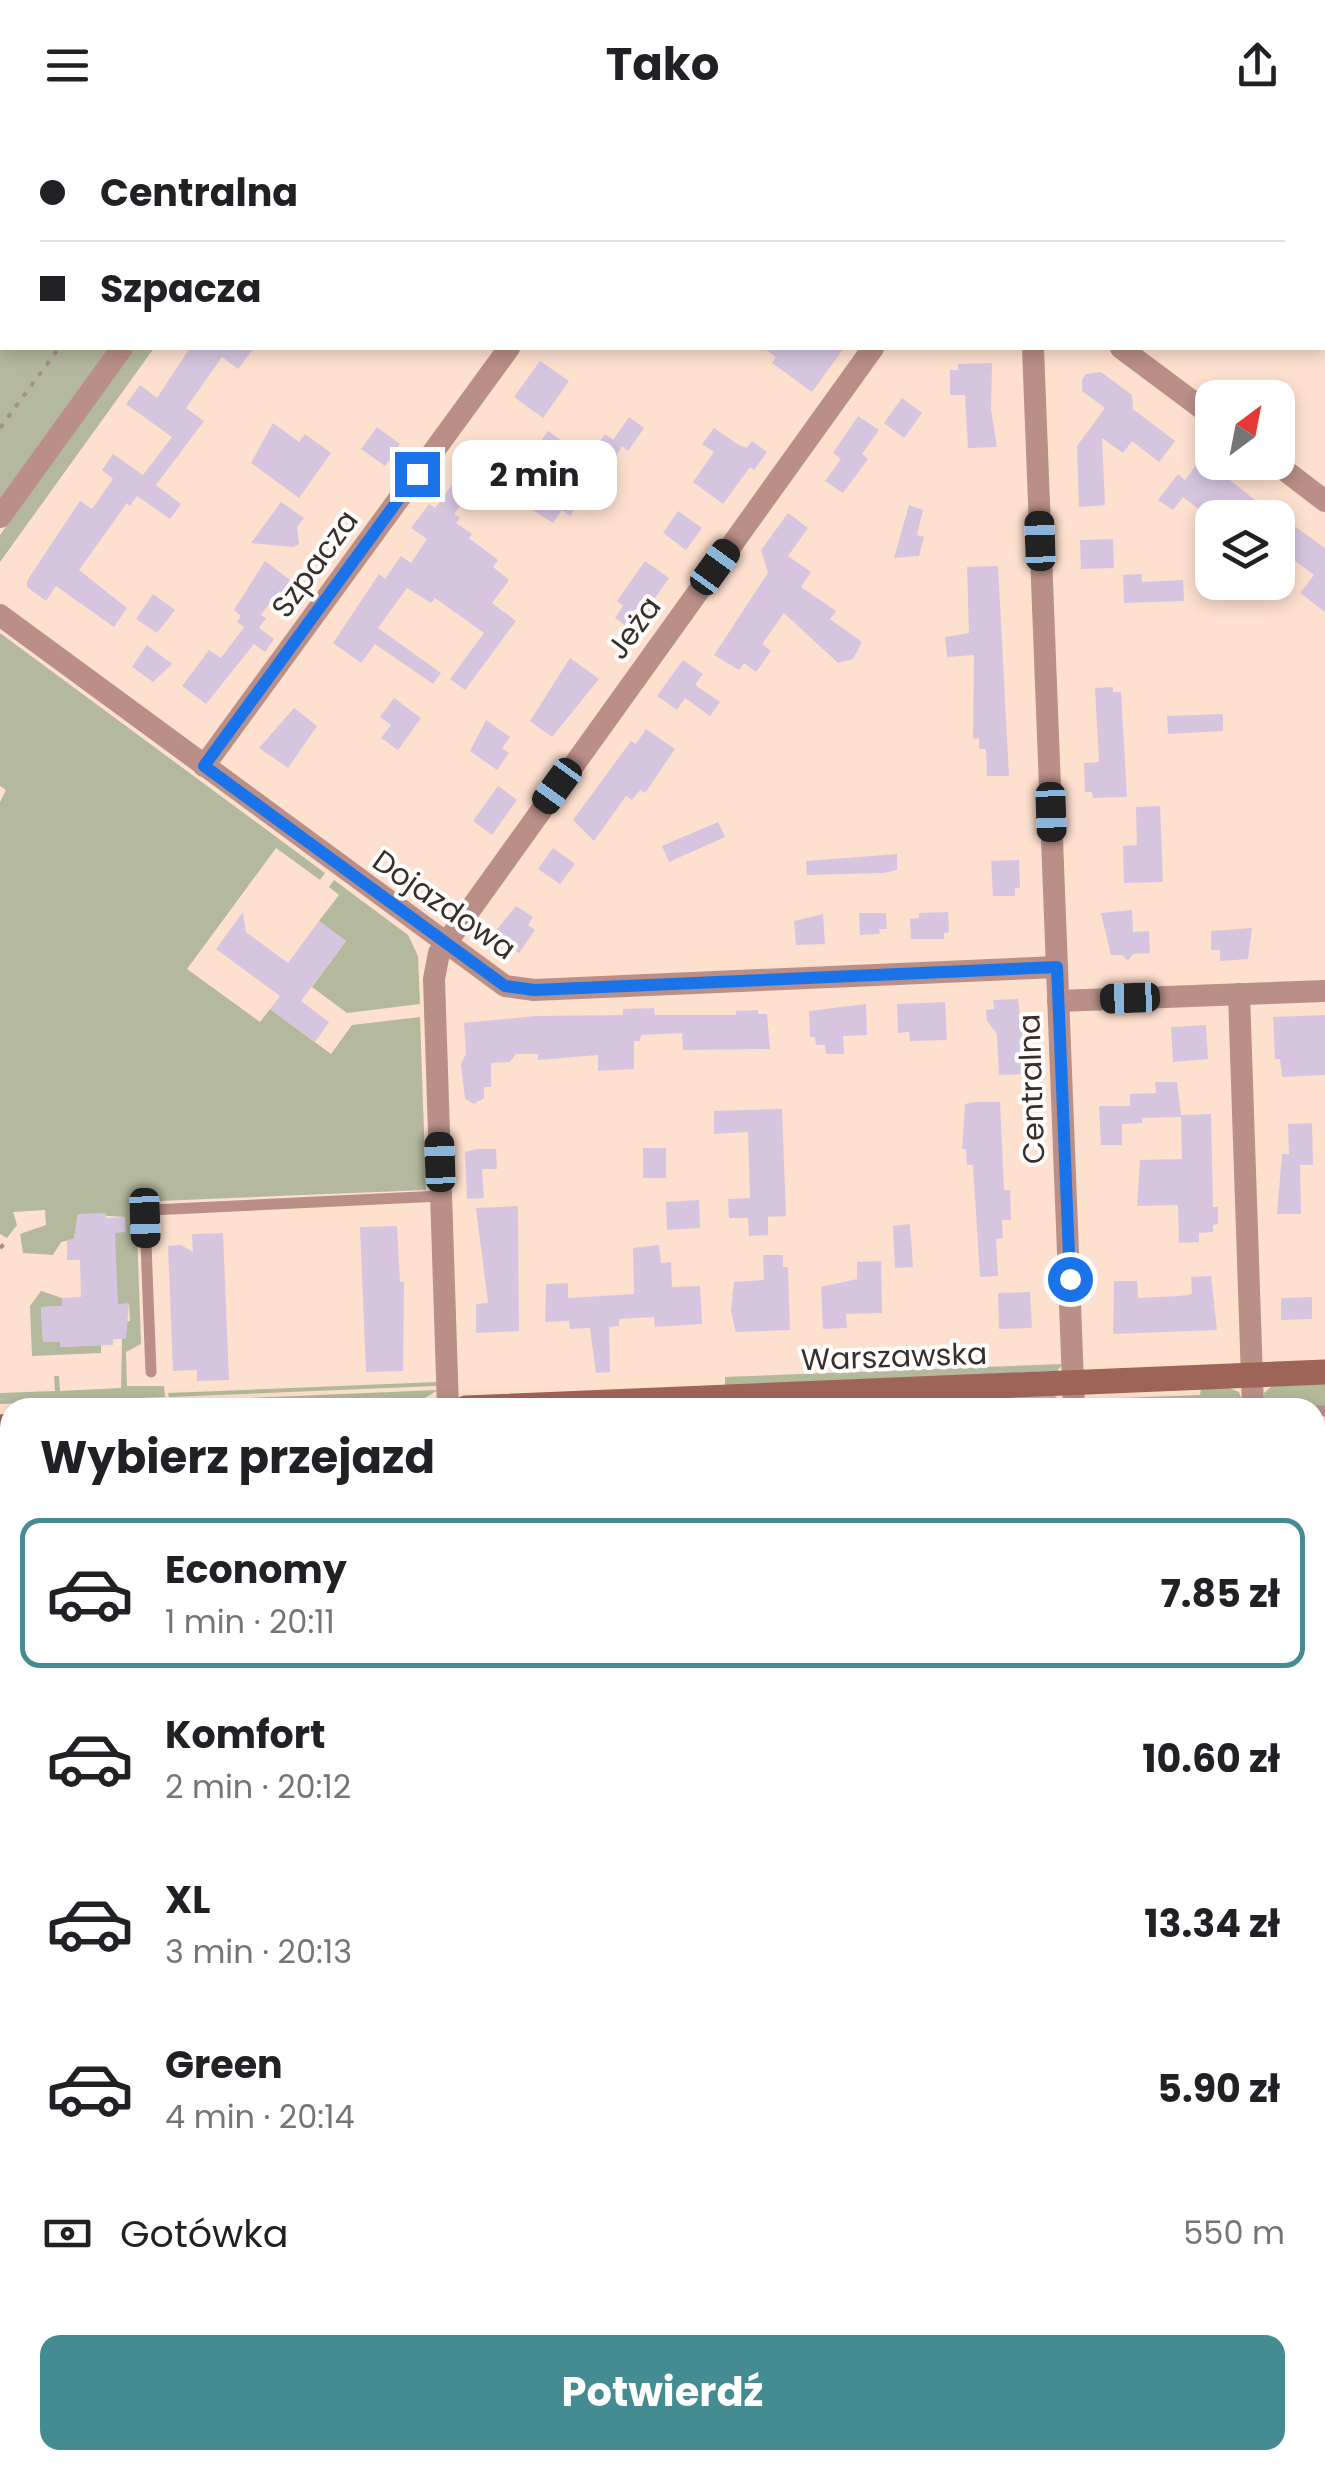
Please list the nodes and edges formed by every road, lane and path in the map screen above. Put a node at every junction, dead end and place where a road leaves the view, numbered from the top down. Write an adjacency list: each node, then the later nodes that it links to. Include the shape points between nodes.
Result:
1 (58, 350): 8 (path)
2 (121, 350): 11 (street)
3 (509, 350): 13 (street, Szpacza)
4 (873, 350): 14 (street, Jeża)
5 (1032, 350): 15 (street, Centralna)
6 (1124, 350): 7 (street)
7 (1195, 403)
8 (0, 428)
9 (1295, 478): 10 (street)
10 (1325, 501)
11 (0, 517)
12 (0, 615): 13 (street, Dojazdowa)
13 (204, 766): 14 (street, Dojazdowa)
14 (444, 943): 15 (street, Dojazdowa, via 505,986 534,990); 19 (street, via 434,979)
15 (1057, 967): 18 (street, Centralna)
16 (1325, 990): 17 (street)
17 (1239, 994): 18 (street); 24 (street)
18 (1058, 1000): 25 (street, Centralna)
19 (441, 1196): 22 (lane, via 151,1210 145,1218); 26 (street)
20 (8, 1240): 21 (path)
21 (0, 1248)
22 (150, 1372)
23 (1325, 1372): 24 (street, Warszawska)
24 (1252, 1375): 25 (street, Warszawska); 28 (street)
25 (1074, 1395): 27 (street, Warszawska)
26 (448, 1398)
27 (913, 1398)
28 (1253, 1398)

